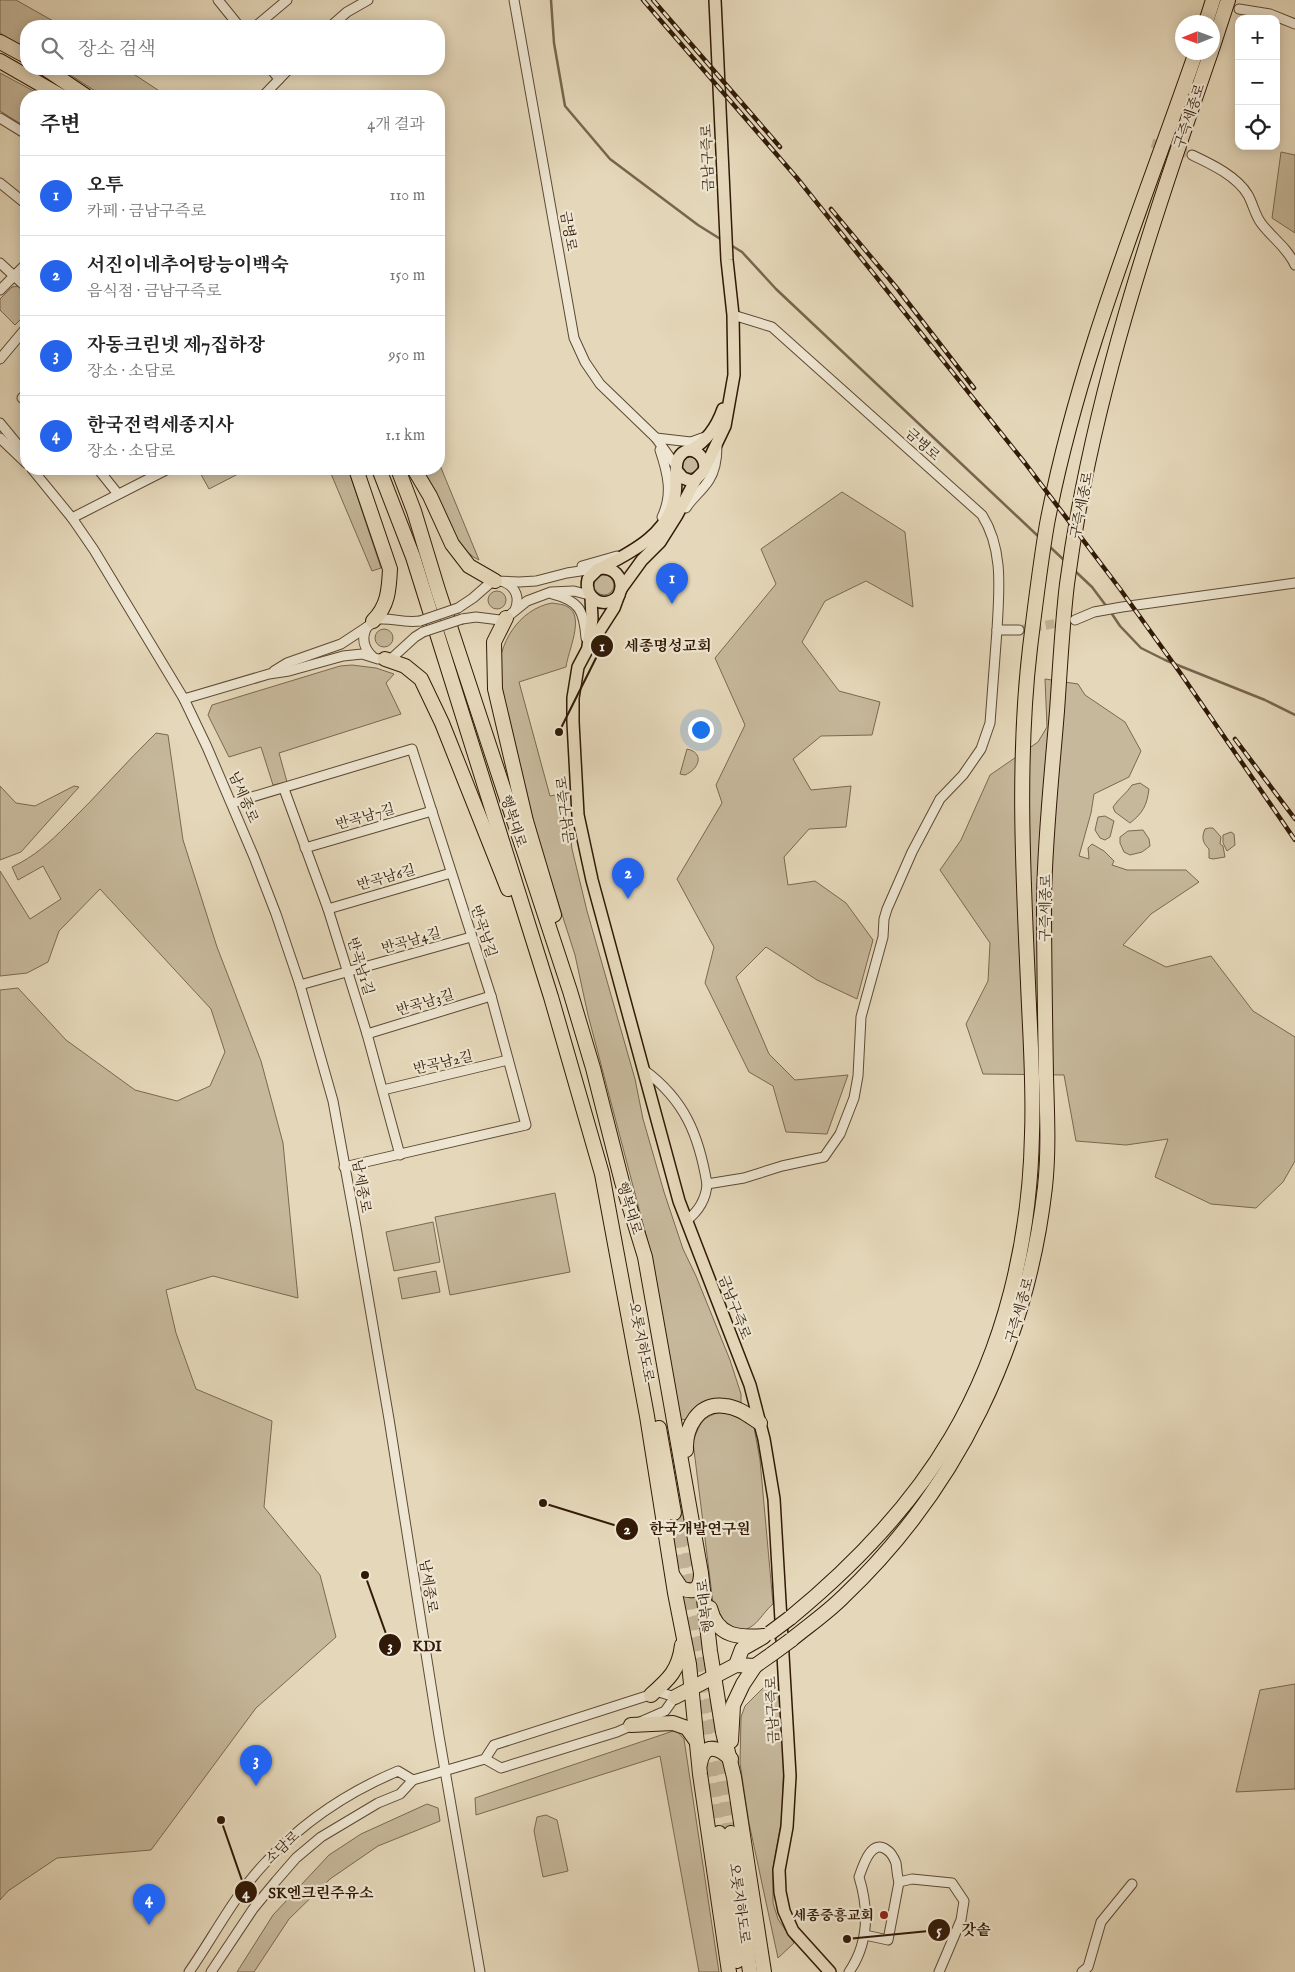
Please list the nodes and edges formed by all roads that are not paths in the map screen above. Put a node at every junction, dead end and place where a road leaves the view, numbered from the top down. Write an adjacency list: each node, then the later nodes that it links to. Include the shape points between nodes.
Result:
1 (218, 0): 10 (street)
2 (287, 0): 11 (street)
3 (368, 0): 12 (street)
4 (514, 0): 48 (street, 금병로, via 574,338 600,384)
5 (715, 0): 40 (main road, 금남구즉로, via 725,226)
6 (1213, 0): 9 (highway)
7 (1228, 0): 13 (highway)
8 (1239, 8): 14 (street, via 1270,14)
9 (1208, 15)
10 (234, 20)
11 (263, 20)
12 (338, 20)
13 (1220, 24)
14 (1295, 24)
15 (0, 42): 16 (highway)
16 (20, 53)
17 (1193, 60): 110 (highway, 구즉세종로, bridge, via 1105,308 1071,424 1040,567 1024,711 1022,775 1032,1134 1026,1212 1011,1296 974,1394 950,1440 915,1492 832,1584)
18 (1208, 60): 112 (highway, 구즉세종로, bridge, via 1158,205 1114,352 1084,485 1067,588 1044,895 1046,1184 1023,1303 1005,1358 985,1403 925,1504 842,1598)
19 (0, 61): 20 (highway)
20 (20, 72)
21 (24, 75): 26 (highway)
22 (55, 75): 27 (highway)
23 (276, 75): 25 (street)
24 (283, 75): 25 (street)
25 (279, 79): 28 (street)
26 (51, 90)
27 (77, 90)
28 (269, 90)
29 (0, 118): 30 (street)
30 (20, 130)
31 (1192, 155): 35 (street, via 1212,164 1247,193 1260,222 1283,246)
32 (0, 183): 33 (street)
33 (20, 199)
34 (0, 264): 37 (street)
35 (1295, 265)
36 (20, 271): 37 (street)
37 (15, 276): 38 (street); 39 (street)
38 (20, 281)
39 (0, 290)
40 (733, 315): 46 (main road, 금남구즉로, via 723,407 719,420); 49 (main road, 금남구즉로, via 734,375 725,426); 77 (street, 금병로, via 772,328 982,516 991,530 997,553)
41 (20, 333): 43 (street)
42 (20, 335): 44 (street)
43 (0, 350)
44 (0, 359)
45 (0, 423): 50 (street)
46 (707, 436): 48 (street, via 691,442); 51 (main road, 금남구즉로, via 701,444)
47 (0, 438): 52 (street)
48 (656, 438): 51 (street); 54 (street); 65 (street, via 669,485)
49 (718, 445): 53 (main road, 금남구즉로); 65 (street, via 708,482 682,517)
50 (20, 447)
51 (689, 450): 53 (main road, via 699,452); 54 (main road, via 679,457)
52 (20, 457)
53 (705, 467): 62 (main road)
54 (676, 468): 62 (main road, via 683,478); 65 (main road, 금남구즉로, via 673,506)
55 (37, 475): 64 (street, 남세종로)
56 (103, 475): 63 (street)
57 (156, 475): 63 (street)
58 (358, 475): 76 (highway, via 390,569 383,611)
59 (381, 475): 94 (highway, 행복대로, via 413,557)
60 (400, 475): 92 (highway, 행복대로)
61 (418, 475): 69 (highway, via 452,544 469,566)
62 (696, 479): 65 (main road, 금남구즉로, via 678,515)
63 (118, 494): 64 (street)
64 (72, 518): 82 (street, 남세종로)
65 (657, 538): 66 (main road, 금남구즉로); 71 (main road, 금남구즉로)
66 (632, 551): 67 (main road, 금남구즉로); 68 (street)
67 (599, 569): 68 (street); 71 (main road, via 606,568 616,573 622,584); 73 (main road, 금남구즉로, via 588,579)
68 (567, 573): 69 (street, via 536,581)
69 (499, 582): 74 (street, via 513,588 516,593 517,605); 76 (street, bridge, via 489,584 458,608 420,621 406,623 386,618)
70 (1295, 583): 75 (street, via 1122,607 1094,612)
71 (620, 592): 73 (main road, via 615,600 604,603); 79 (main road, 금남구즉로, via 614,608)
72 (547, 593): 73 (street, via 574,592); 74 (street, via 527,601); 79 (street, via 579,607 585,620)
73 (590, 596): 79 (main road, 금남구즉로, via 592,619)
74 (510, 614): 80 (street, bridge, via 500,620 462,619 423,632 397,654); 92 (highway, via 494,642 495,689 526,821 562,940)
75 (1075, 620)
76 (370, 624): 80 (street, via 363,638 367,651); 81 (street, via 341,644)
77 (997, 630): 78 (street); 103 (street, 금병로, via 990,723 981,749 963,775 940,799 887,909 883,937 861,1017 854,1098 840,1134 824,1158)
78 (1019, 630)
79 (587, 650): 97 (main road, 금남구즉로, via 578,667 573,698 578,815 592,880)
80 (379, 658): 81 (street, via 362,654 343,656 289,672); 94 (highway, via 405,666 421,679 442,723 522,931)
81 (269, 674): 82 (street)
82 (184, 699): 84 (street, 남세종로)
83 (284, 789): 84 (street, 반곡남길); 85 (street, 반곡남길, via 412,749); 86 (street, 반곡남1길)
84 (232, 803): 91 (street, 남세종로)
85 (432, 810): 86 (street, 반곡남7길); 87 (street, 반곡남길)
86 (305, 848): 88 (street, 반곡남1길)
87 (451, 873): 88 (street, 반곡남6길); 89 (street, 반곡남길)
88 (328, 909): 90 (street, 반곡남1길)
89 (471, 937): 90 (street, 반곡남4길); 93 (street, 반곡남길)
90 (348, 972): 91 (street, 반곡남4길); 95 (street, 반곡남1길)
91 (300, 985): 100 (street, 남세종로, via 332,1101)
92 (570, 991): 102 (highway, 행복대로)
93 (491, 996): 95 (street, 반곡남3길); 96 (street, 반곡남길)
94 (551, 997): 101 (highway, 행복대로)
95 (367, 1034): 98 (street, 반곡남1길)
96 (508, 1060): 98 (street, 반곡남2길); 99 (street, 반곡남길, via 526,1125)
97 (644, 1070): 103 (street, via 658,1081 683,1112 702,1152); 104 (main road, 금남구즉로)
98 (383, 1090): 99 (street, 반곡남1길)
99 (400, 1155): 100 (street, 반곡남길)
100 (344, 1167): 122 (street, 남세종로, via 389,1419)
101 (602, 1174): 102 (highway, 오롯지하도로, via 632,1291 678,1512 666,1405); 108 (highway, 행복대로)
102 (622, 1182): 106 (highway, 행복대로, via 645,1257)
103 (708, 1184): 104 (street, via 697,1213)
104 (686, 1221): 105 (main road, 금남구즉로, via 750,1385)
105 (760, 1423): 106 (highway, via 724,1405 711,1407 696,1416 685,1437); 136 (main road, 금남구즉로, via 774,1499 790,1776 787,1827 779,1870 780,1892 793,1931)
106 (688, 1493): 107 (highway, 행복대로)
107 (701, 1573): 108 (highway, via 700,1584 691,1590 681,1588); 110 (highway, via 711,1615 720,1628 734,1637); 113 (highway, 행복대로)
108 (673, 1576): 109 (highway, 행복대로)
109 (683, 1634): 114 (highway, 행복대로); 115 (highway, via 680,1659 670,1678)
110 (767, 1634): 111 (highway, 구즉세종로, via 742,1649)
111 (736, 1666): 112 (highway); 113 (highway)
112 (755, 1666): 120 (highway, via 733,1705)
113 (715, 1677): 114 (highway, 소담로); 120 (highway, 행복대로, via 723,1732)
114 (690, 1689): 116 (highway, 소담로); 118 (highway, 행복대로)
115 (650, 1695): 116 (street, 소담로, via 659,1692); 119 (street, 소담로, via 494,1745)
116 (675, 1696): 117 (street, 소담로, via 666,1711)
117 (631, 1725): 118 (highway, via 673,1723 687,1728); 119 (street, 소담로, via 501,1768)
118 (697, 1742): 121 (highway, 행복대로)
119 (485, 1759): 122 (street, 소담로)
120 (731, 1759): 121 (highway, via 724,1752 710,1748 702,1754); 126 (highway, 행복대로)
121 (699, 1768): 131 (highway, 행복대로)
122 (445, 1770): 123 (street, 소담로); 130 (street, 남세종로)
123 (413, 1780): 128 (street, 소담로, via 398,1771 370,1783 323,1812 288,1840 239,1896); 129 (street, 소담로, via 400,1794 349,1819 296,1858 253,1909)
124 (899, 1882): 127 (street, via 888,1940); 127 (street, via 891,1852 883,1847 872,1850 858,1877 866,1907); 138 (street, via 912,1879 952,1883 964,1901 961,1920)
125 (1132, 1884): 139 (street, via 1102,1922 1088,1967)
126 (755, 1916): 134 (highway, 행복대로); 135 (highway, via 768,1945)
127 (865, 1935): 137 (street)
128 (189, 1972)
129 (212, 1972)
130 (480, 1972)
131 (729, 1972)
132 (738, 1972): 133 (highway, 오롯지하도로, via 725,1833)
133 (750, 1972)
134 (764, 1972)
135 (774, 1972)
136 (830, 1972)
137 (849, 1972)
138 (939, 1972)
139 (1082, 1972)

